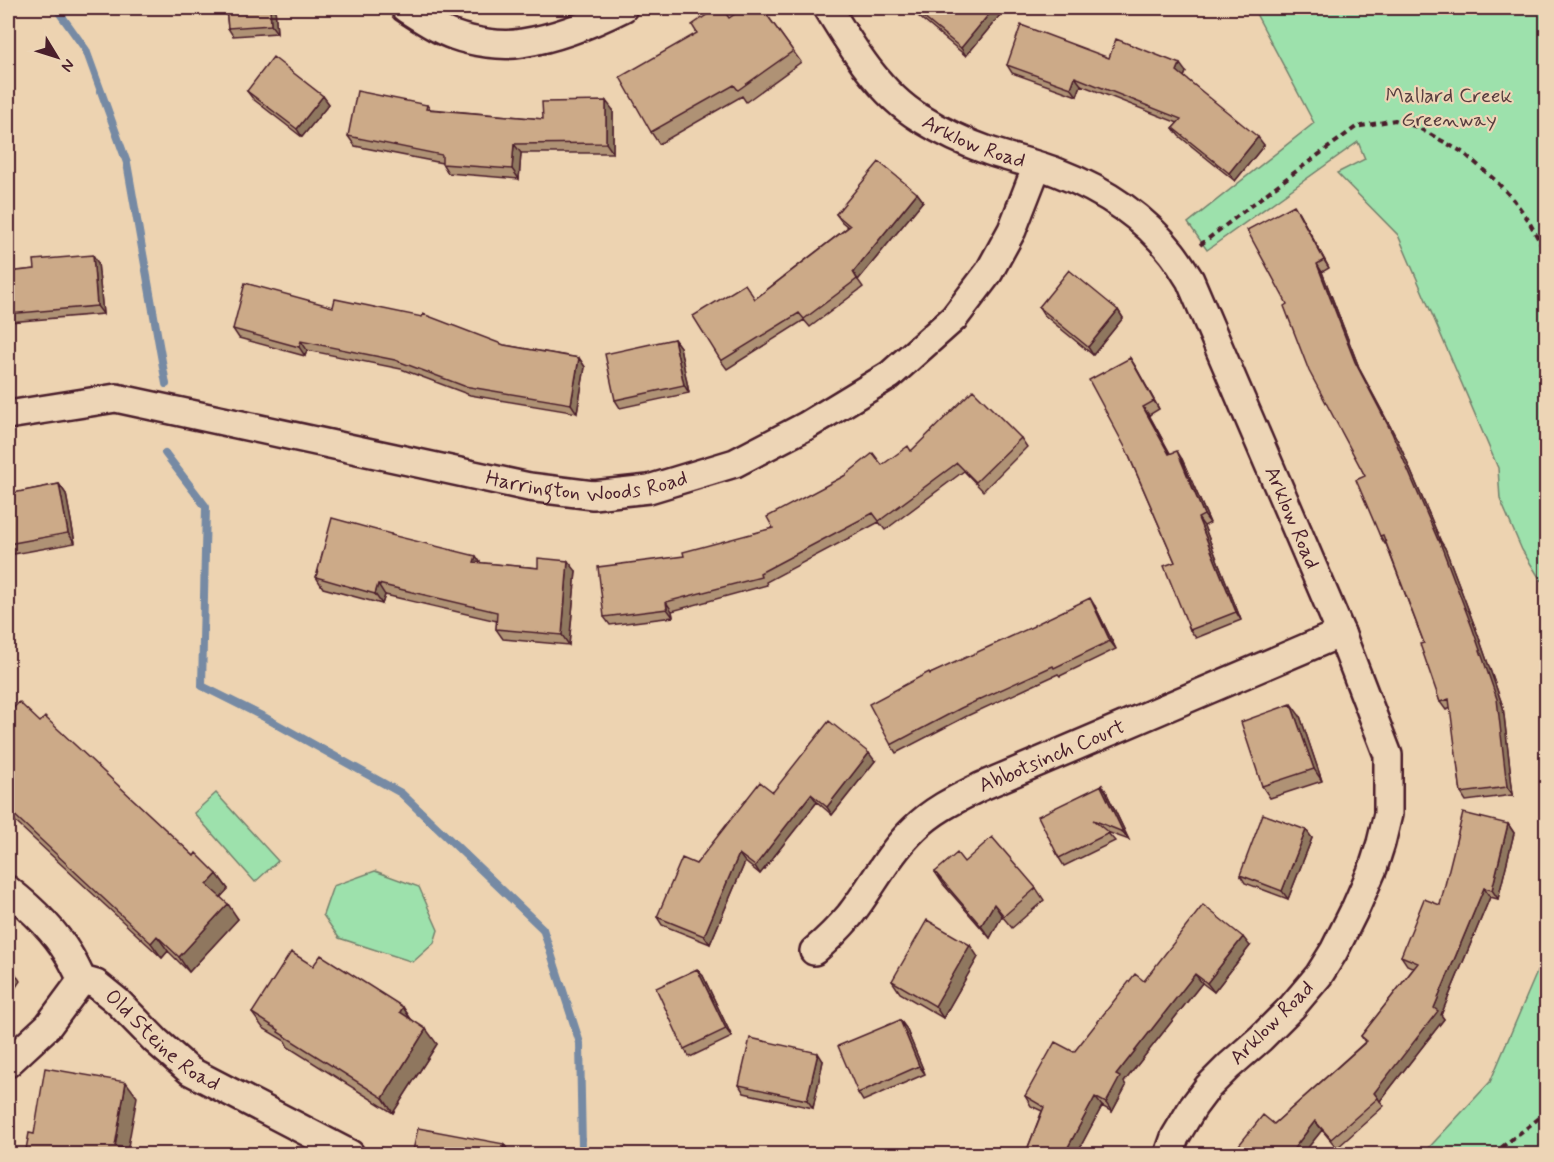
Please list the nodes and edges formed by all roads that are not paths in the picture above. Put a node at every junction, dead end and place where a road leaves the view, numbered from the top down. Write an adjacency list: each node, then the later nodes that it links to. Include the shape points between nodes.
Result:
1 (405, 8): 2 (street, via 452,35 483,43 521,44)
2 (623, 8)
3 (828, 8): 4 (street, Arklow Road, via 853,50 894,99 918,118 950,135)
4 (1037, 166): 5 (street, Harrington Woods Road, via 1012,230 989,272 954,318 890,375 735,463 649,489 593,495 529,487 116,398); 6 (street, Arklow Road, via 1091,187 1125,207 1172,253 1190,280)
5 (8, 415)
6 (1341, 633): 8 (street, Abbotsinch Court, via 937,809 914,828 850,914); 12 (street, Arklow Road, via 1388,755 1388,814 1378,852 1356,908 1319,975 1284,1015 1208,1087 1175,1137)
7 (8, 890): 9 (street, Old Steine Road, via 51,931)
8 (814, 951)
9 (82, 980): 10 (street, via 48,1026); 11 (street, Old Steine Road, via 96,984 117,1001 190,1071)
10 (8, 1063)
11 (350, 1155)
12 (1169, 1155)

